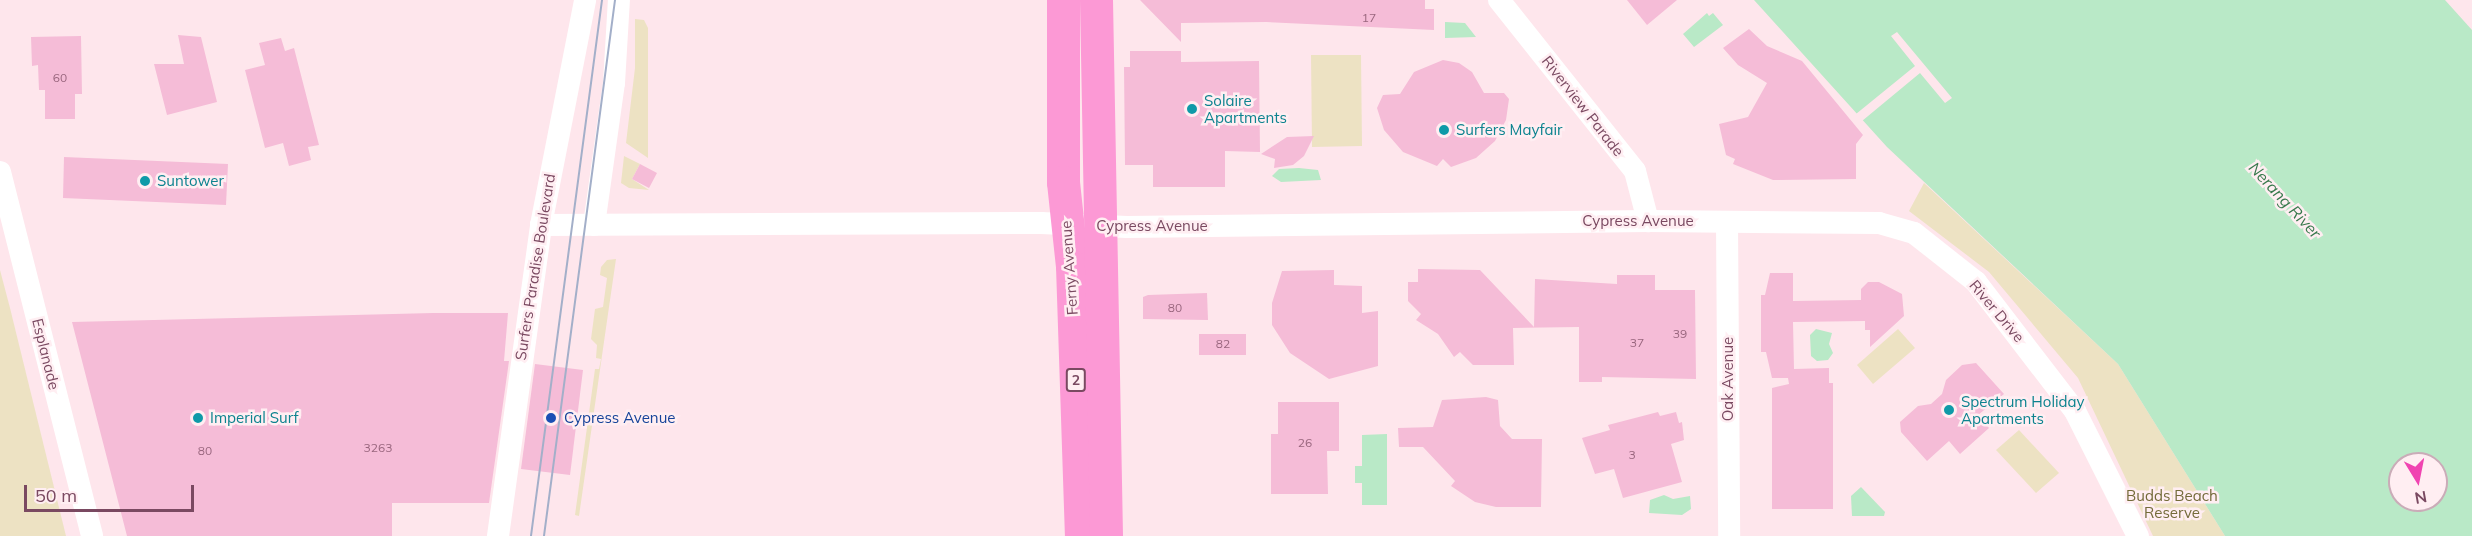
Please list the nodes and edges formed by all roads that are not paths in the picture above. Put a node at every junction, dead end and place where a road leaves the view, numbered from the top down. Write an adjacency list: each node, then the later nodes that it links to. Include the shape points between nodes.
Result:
1 (585, 0): 9 (street, Surfers Paradise Boulevard)
2 (619, 0): 10 (street, via 614,83)
3 (1063, 0): 11 (highway, Ferny Avenue / 2)
4 (1096, 0): 12 (highway, Ferny Avenue / 2)
5 (1499, 0): 7 (street, Riverview Parade, via 1635,171)
6 (0, 172): 13 (street, Esplanade)
7 (1648, 221): 8 (street, Cypress Avenue); 12 (street, Cypress Avenue)
8 (1727, 222): 17 (street, Oak Avenue); 18 (street, River Drive, via 1879,223 1914,233 1976,282 2052,376 2075,411)
9 (541, 225): 10 (street, Cypress Avenue); 14 (street, Surfers Paradise Boulevard)
10 (594, 225): 11 (street, Cypress Avenue)
11 (1066, 225): 12 (street, Cypress Avenue); 15 (highway, Ferny Avenue / 2, via 1072,266)
12 (1100, 227): 16 (highway, Ferny Avenue / 2)
13 (92, 536)
14 (498, 536)
15 (1081, 536)
16 (1106, 536)
17 (1729, 536)
18 (2138, 536)

